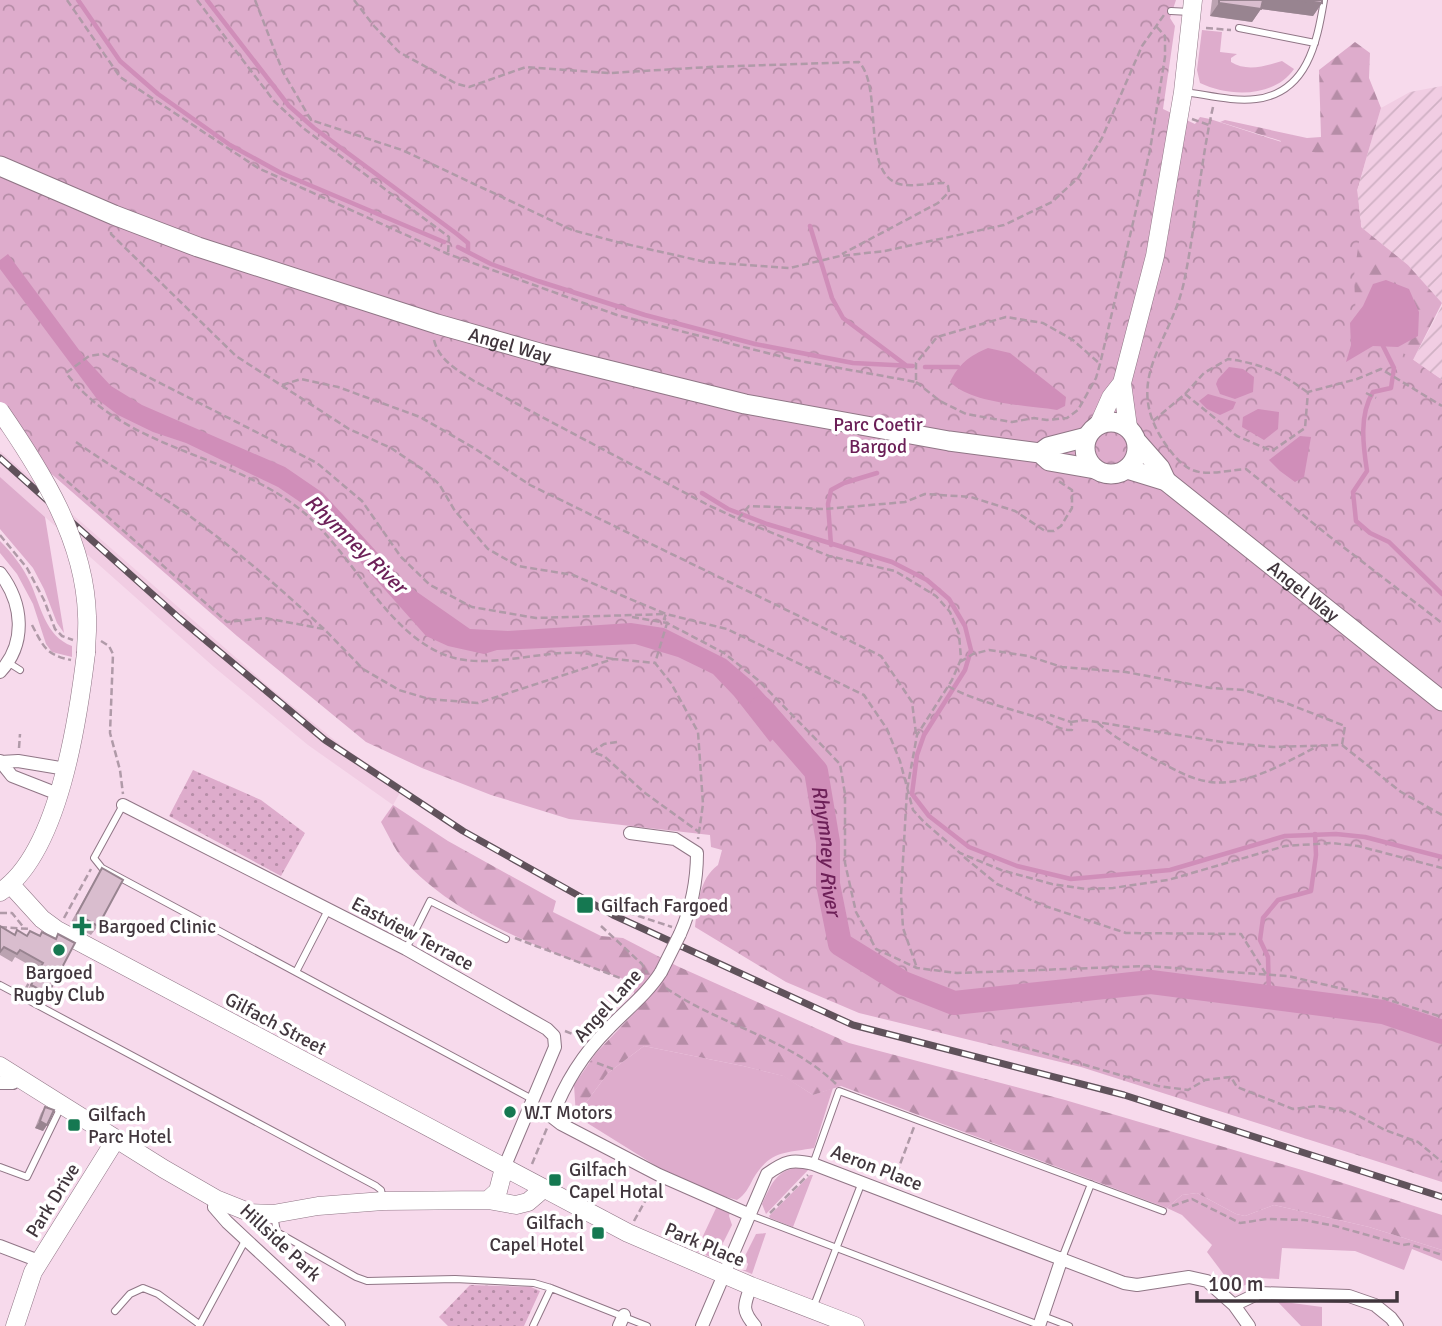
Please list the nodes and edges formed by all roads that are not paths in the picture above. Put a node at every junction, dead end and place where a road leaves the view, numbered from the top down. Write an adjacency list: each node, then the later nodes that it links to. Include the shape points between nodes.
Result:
1 (1324, 0): 5 (lane)
2 (1171, 11): 3 (lane)
3 (1195, 13): 6 (street)
4 (1239, 28): 5 (lane)
5 (1315, 43): 6 (lane, via 1301,76 1281,92 1256,100)
6 (1183, 92): 8 (street, via 1156,256)
7 (0, 166): 12 (main road, Angel Way, via 198,247 543,354 745,404)
8 (1122, 383): 10 (street); 11 (street)
9 (0, 411): 20 (street, bridge, via 44,476 70,537 83,583 87,615 80,657 80,702)
10 (1093, 431): 11 (main road, via 1114,421); 12 (main road, Angel Way); 13 (main road, via 1086,455)
11 (1133, 435): 14 (main road, via 1136,457); 15 (main road, Angel Way)
12 (1040, 453): 13 (main road, Angel Way, via 1049,461)
13 (1095, 469): 14 (main road, via 1112,474)
14 (1127, 469): 15 (main road, Angel Way)
15 (1166, 481): 18 (main road, Angel Way)
16 (0, 573): 17 (street, via 13,594 19,620)
17 (10, 668)
18 (1442, 701)
19 (0, 761): 20 (street); 21 (street, via 12,776)
20 (66, 769): 21 (street)
21 (58, 794): 24 (street, via 26,866)
22 (123, 804): 25 (street, Eastview Terrace); 28 (lane, via 94,858 102,868)
23 (630, 833): 46 (street, Angel Lane, bridge, via 675,839 697,853 689,913 658,977 593,1048 560,1095 552,1117 659,1175)
24 (5, 889): 37 (street, Gilfach Street, via 57,930)
25 (328, 909): 27 (street, Eastview Terrace); 28 (lane)
26 (506, 939): 27 (lane, via 430,901)
27 (406, 949): 32 (street, Eastview Terrace, via 554,1036 555,1048)
28 (296, 972): 32 (lane)
29 (0, 985): 43 (lane, via 376,1186)
30 (0, 1066): 31 (street, Hillside Park)
31 (8, 1080): 33 (street, Hillside Park)
32 (534, 1099): 37 (street, Eastview Terrace)
33 (62, 1106): 34 (street, Hillside Park); 36 (lane, via 27,1177)
34 (116, 1139): 41 (street, Hillside Park); 51 (street, Park Drive)
35 (815, 1164): 38 (street, Aeron Place); 39 (lane, via 839,1091); 46 (street, Aeron Place, via 795,1160 767,1174)
36 (0, 1167)
37 (505, 1168): 40 (street, Gilfach Street); 42 (street, via 498,1191)
38 (862, 1182): 49 (lane); 50 (street, Aeron Place)
39 (1091, 1184): 44 (lane); 50 (lane)
40 (542, 1190): 42 (street, via 516,1205); 52 (street, Park Place)
41 (216, 1199): 45 (street, via 251,1213); 47 (street, Hillside Park, via 214,1207)
42 (488, 1200): 43 (street)
43 (383, 1201): 45 (street)
44 (1163, 1211)
45 (273, 1214): 54 (lane, via 277,1232 367,1281 455,1279)
46 (750, 1215): 49 (lane); 52 (street, Aeron Place)
47 (247, 1239): 60 (lane); 62 (street, Hillside Park)
48 (0, 1246): 51 (street)
49 (837, 1249): 56 (lane); 59 (lane)
50 (1062, 1258): 55 (street, Aeron Place, via 1137,1285 1189,1278 1207,1281); 59 (street)
51 (39, 1261): 61 (street, Park Drive)
52 (724, 1274): 53 (street, Park Place); 65 (street, Aeron Place)
53 (751, 1286): 56 (street, Park Place); 66 (street, via 744,1304)
54 (551, 1288): 58 (lane); 63 (lane)
55 (1234, 1305): 69 (street, Aeron Place); 70 (street, via 1259,1293 1349,1296 1375,1306)
56 (813, 1310): 67 (street, Park Place)
57 (115, 1311): 60 (lane, via 130,1294 143,1288)
58 (621, 1321): 64 (lane)
59 (1040, 1322): 68 (lane)
60 (199, 1325)
61 (15, 1326)
62 (340, 1326)
63 (533, 1326)
64 (647, 1326)
65 (702, 1326)
66 (755, 1326)
67 (855, 1326)
68 (1069, 1326)
69 (1249, 1326)
70 (1397, 1326)

